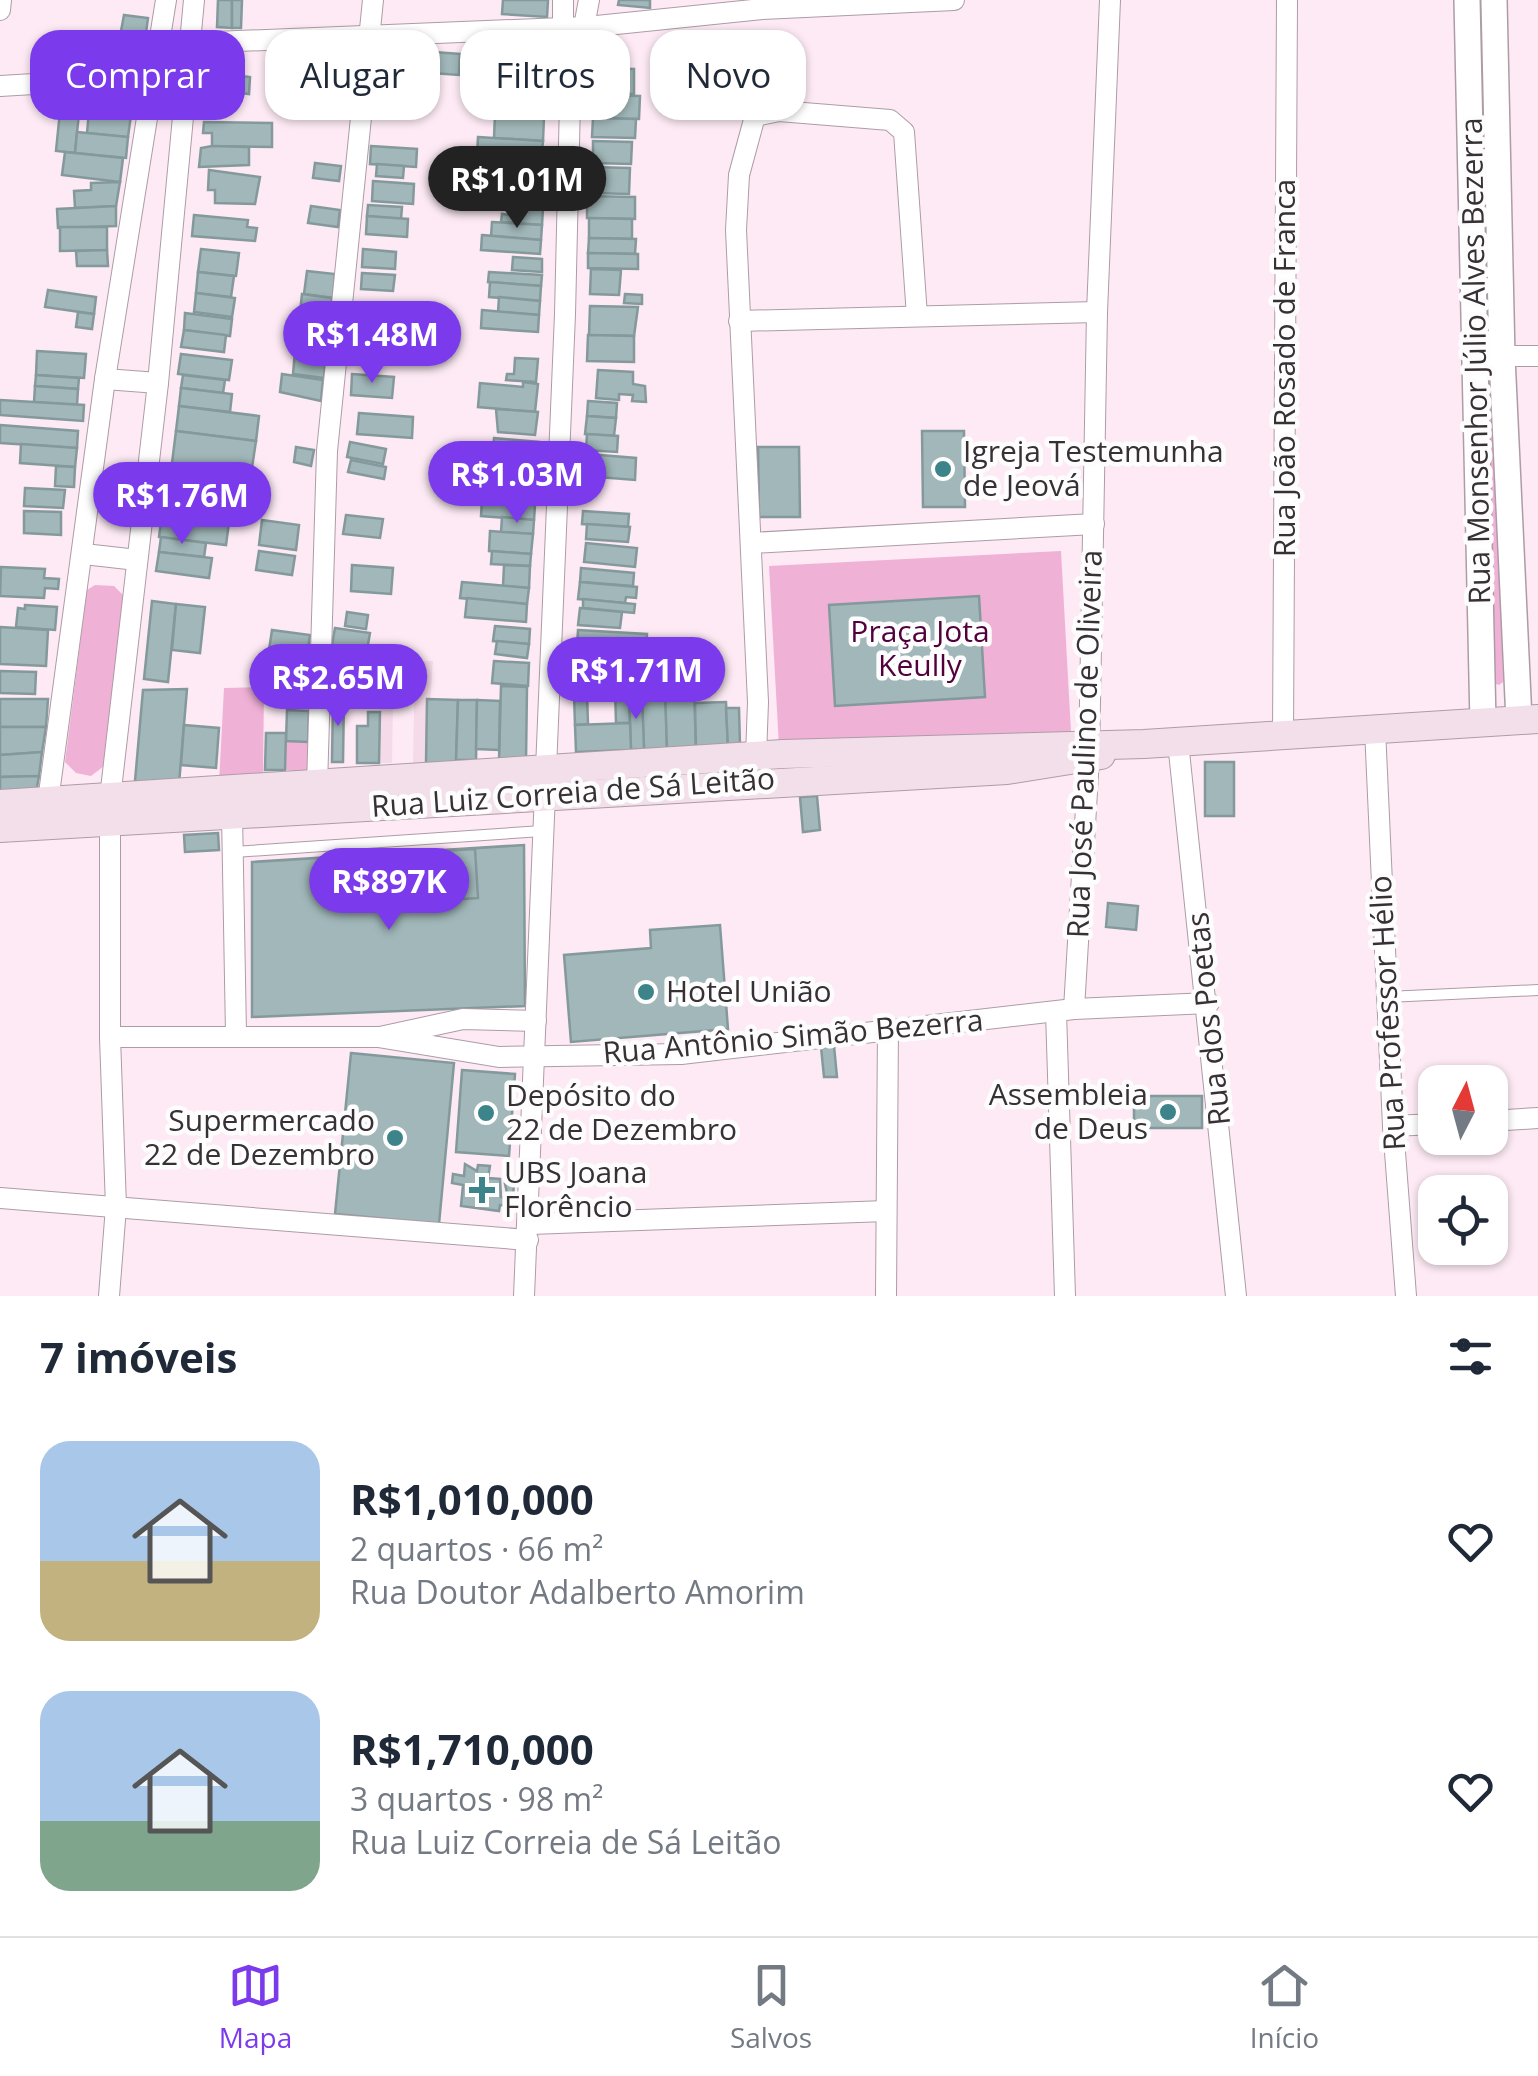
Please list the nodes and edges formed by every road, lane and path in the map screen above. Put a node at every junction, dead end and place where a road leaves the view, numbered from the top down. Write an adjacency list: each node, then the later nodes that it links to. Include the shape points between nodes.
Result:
1 (2, 0): 13 (street)
2 (166, 0): 16 (street)
3 (194, 0): 17 (street)
4 (373, 0): 18 (street)
5 (563, 0): 14 (street)
6 (588, 0): 15 (street)
7 (954, 0): 12 (street)
8 (1110, 0): 28 (street, Rua José Paulino de Oliveira)
9 (1287, 0): 43 (street, Rua João Rosado de Franca)
10 (1466, 0): 31 (street, Rua Monsenhor Júlio Alves Bezerra)
11 (1494, 0): 33 (street, Rua Monsenhor Júlio Alves Bezerra)
12 (762, 4): 15 (street)
13 (0, 10)
14 (562, 27): 15 (street); 19 (street); 21 (street)
15 (586, 27): 20 (street)
16 (162, 30)
17 (191, 30)
18 (371, 30)
19 (563, 30)
20 (585, 30)
21 (440, 33)
22 (30, 84): 23 (street)
23 (0, 86)
24 (149, 120): 34 (street)
25 (182, 120): 35 (street)
26 (362, 120): 48 (street, via 328,451)
27 (570, 120): 47 (street)
28 (1097, 312): 29 (street); 36 (street, Rua José Paulino de Oliveira)
29 (918, 316): 30 (street); 30 (street, via 899,125 762,112 747,130 739,174)
30 (739, 320): 37 (street)
31 (1475, 356): 33 (street); 41 (street, Rua Monsenhor Júlio Alves Bezerra)
32 (1538, 356): 33 (street)
33 (1502, 357): 40 (street, Rua Monsenhor Júlio Alves Bezerra)
34 (105, 378): 35 (street); 38 (street)
35 (158, 382): 39 (street)
36 (1094, 524): 37 (street); 45 (street, Rua José Paulino de Oliveira)
37 (751, 543): 46 (street)
38 (84, 554): 39 (street); 49 (street)
39 (137, 560): 51 (street)
40 (1528, 720): 41 (main road, Rua Luiz Correia de Sá Leitão)
41 (1483, 723): 42 (main road, Rua Luiz Correia de Sá Leitão)
42 (1375, 730): 43 (main road, Rua Luiz Correia de Sá Leitão); 57 (street, Rua Professor Hélio)
43 (1283, 736): 44 (main road, Rua Luiz Correia de Sá Leitão)
44 (1178, 742): 45 (main road, Rua Luiz Correia de Sá Leitão); 58 (street, Rua dos Poetas)
45 (1088, 751): 46 (main road, Rua Luiz Correia de Sá Leitão); 47 (main road, Rua Luiz Correia de Sá Leitão, via 1007,770); 59 (street, Rua José Paulino de Oliveira)
46 (756, 756): 47 (main road, Rua Luiz Correia de Sá Leitão)
47 (542, 783): 48 (main road, Rua Luiz Correia de Sá Leitão); 52 (main road, Rua Luiz Correia de Sá Leitão); 54 (street)
48 (317, 786): 51 (main road, Rua Luiz Correia de Sá Leitão)
49 (48, 801): 50 (main road, Rua Luiz Correia de Sá Leitão); 51 (main road, Rua Luiz Correia de Sá Leitão)
50 (0, 804)
51 (110, 810): 52 (main road, Rua Luiz Correia de Sá Leitão); 53 (main road, Rua Luiz Correia de Sá Leitão); 63 (street)
52 (232, 814): 55 (street)
53 (0, 828)
54 (542, 831): 55 (lane); 60 (street)
55 (234, 852): 62 (street)
56 (1538, 990): 57 (lane)
57 (1386, 997): 69 (street, Rua Professor Hélio)
58 (1208, 1003): 59 (street, Rua Antônio Simão Bezerra); 78 (street, Rua dos Poetas)
59 (1065, 1011): 61 (street, Rua Antônio Simão Bezerra); 77 (street, Rua José Paulino de Oliveira)
60 (536, 1021): 64 (street, Rua Antônio Simão Bezerra, via 463,1019); 65 (street)
61 (888, 1027): 65 (street, Rua Antônio Simão Bezerra, via 681,1054); 72 (street)
62 (236, 1034): 63 (street, Rua Antônio Simão Bezerra); 64 (street, Rua Antônio Simão Bezerra)
63 (110, 1037): 71 (street)
64 (378, 1037): 65 (street, Rua Antônio Simão Bezerra)
65 (535, 1057): 73 (street)
66 (1538, 1118): 67 (street)
67 (1508, 1120)
68 (1418, 1125): 69 (street)
69 (1392, 1126): 79 (street, Rua Professor Hélio)
70 (0, 1198): 71 (street)
71 (116, 1207): 73 (street); 74 (street)
72 (886, 1211): 73 (street); 76 (street)
73 (529, 1232): 75 (street)
74 (108, 1296)
75 (524, 1296)
76 (886, 1296)
77 (1066, 1296)
78 (1236, 1296)
79 (1406, 1296)

